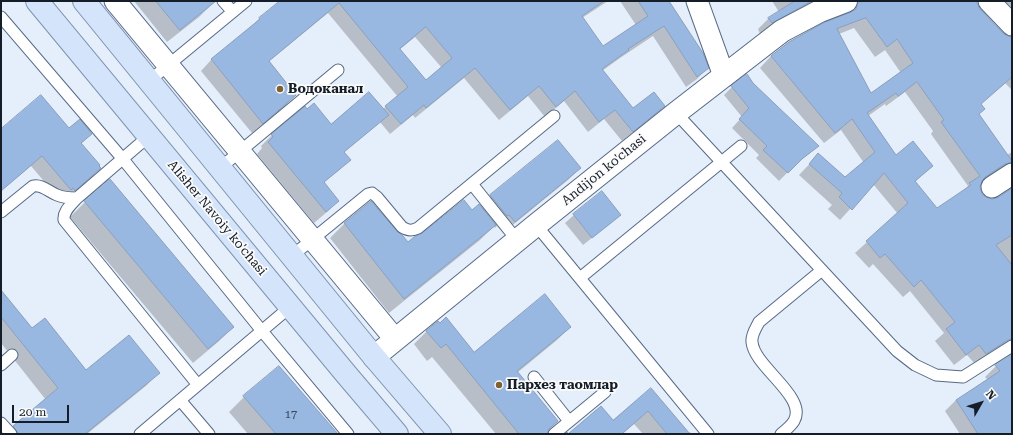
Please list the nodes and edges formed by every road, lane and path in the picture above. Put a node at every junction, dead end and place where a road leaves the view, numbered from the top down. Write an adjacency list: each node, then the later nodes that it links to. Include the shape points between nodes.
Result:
1 (37, 1): 18 (main road, Alisher Navoiy ko'chasi)
2 (84, 1): 15 (main road)
3 (115, 1): 12 (street)
4 (223, 1): 9 (lane)
5 (246, 1): 9 (lane)
6 (697, 1): 14 (street)
7 (846, 1): 14 (street, Andijon ko'chasi, via 782,31)
8 (989, 1): 11 (street)
9 (232, 12): 12 (lane)
10 (1, 17): 21 (lane)
11 (1012, 25)
12 (168, 65): 15 (lane); 20 (street)
13 (338, 70): 20 (lane)
14 (724, 76): 16 (street, Andijon ko'chasi)
15 (149, 81): 23 (main road)
16 (676, 113): 22 (lane); 29 (street, Andijon ko'chasi)
17 (554, 116): 25 (lane)
18 (149, 136): 21 (lane); 35 (main road, Alisher Navoiy ko'chasi)
19 (741, 146): 22 (lane)
20 (239, 152): 23 (lane); 30 (street)
21 (122, 158): 27 (lane); 36 (lane)
22 (721, 162): 33 (lane); 34 (lane)
23 (220, 168): 32 (main road)
24 (1012, 174): 26 (street)
25 (472, 184): 30 (lane, via 413,231 402,227 372,193 364,196); 31 (lane)
26 (992, 187)
27 (77, 198): 28 (lane, via 66,198 38,185 33,186); 43 (lane, via 67,209 64,220)
28 (1, 212)
29 (536, 225): 31 (street, Andijon ko'chasi); 34 (lane)
30 (312, 239): 32 (lane); 37 (street)
31 (518, 240): 37 (street, Andijon ko'chasi)
32 (292, 256): 40 (main road)
33 (822, 270): 38 (lane, via 897,351 915,365 936,375 963,377); 56 (lane, via 759,322 753,333 752,342 756,355 792,398 796,408 795,420)
34 (580, 278): 55 (lane)
35 (290, 307): 36 (lane); 52 (main road, Alisher Navoiy ko'chasi)
36 (262, 331): 43 (lane); 51 (lane)
37 (395, 340): 40 (street, Andijon ko'chasi)
38 (1012, 346)
39 (12, 355): 41 (lane)
40 (374, 357): 53 (main road)
41 (1, 365)
42 (534, 378): 46 (lane)
43 (198, 384): 45 (lane)
44 (605, 392): 46 (lane)
45 (180, 400): 49 (lane); 50 (lane)
46 (569, 421): 54 (lane)
47 (1, 423): 48 (lane)
48 (11, 434)
49 (140, 434)
50 (209, 434)
51 (348, 434)
52 (397, 434)
53 (440, 434)
54 (554, 434)
55 (708, 434)
56 (781, 434)

